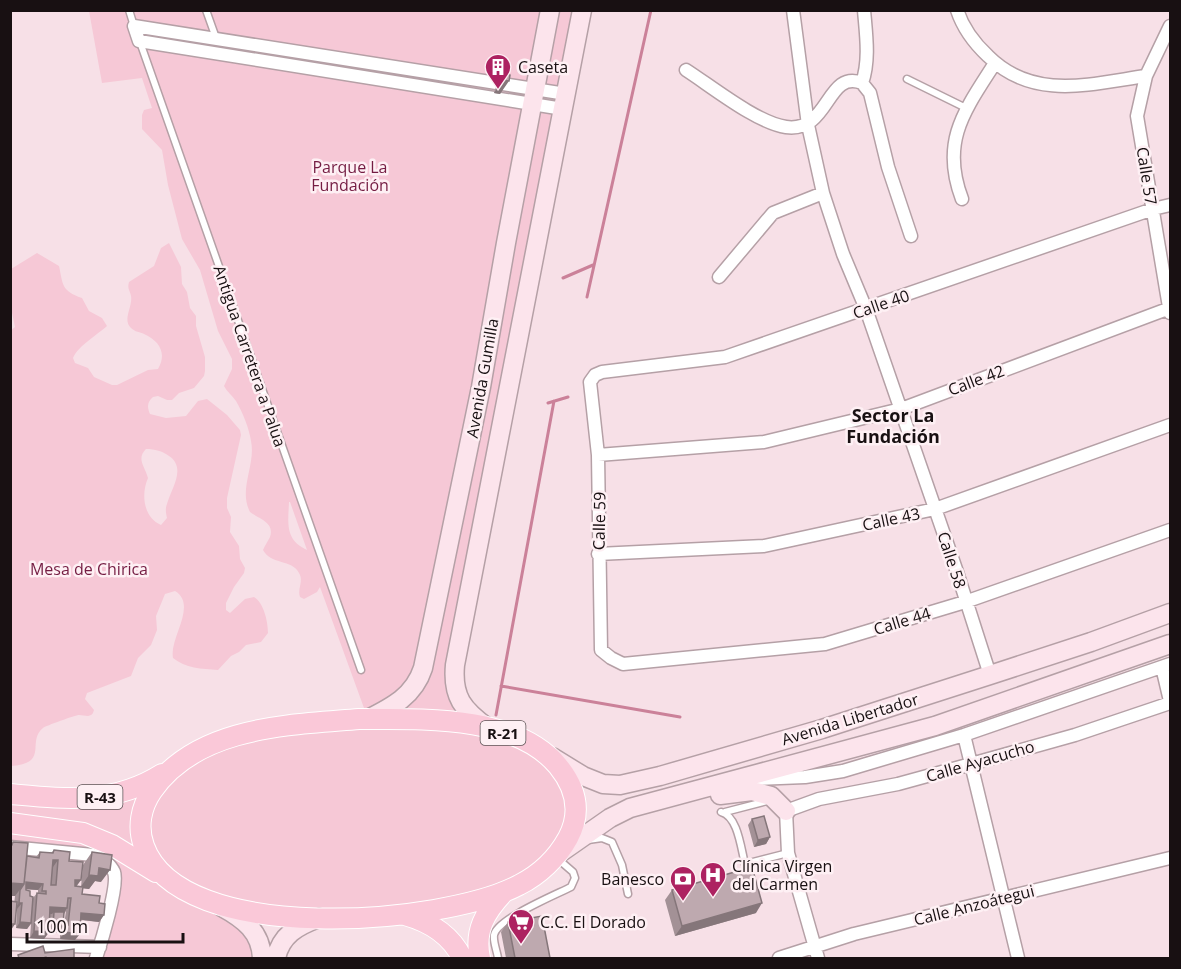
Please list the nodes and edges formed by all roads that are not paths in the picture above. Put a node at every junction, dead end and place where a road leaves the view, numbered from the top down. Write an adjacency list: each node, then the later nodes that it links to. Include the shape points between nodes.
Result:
1 (129, 10): 8 (lane)
2 (206, 10): 10 (lane)
3 (550, 10): 17 (main road, Avenida Gumilla)
4 (582, 10): 18 (main road, Avenida Gumilla)
5 (793, 10): 20 (street, Calle 58)
6 (864, 10): 16 (street, via 866,71)
7 (957, 10): 12 (street, via 975,44)
8 (134, 26): 10 (street); 11 (street)
9 (1170, 26): 14 (street, Calle 57)
10 (216, 39): 17 (street)
11 (140, 41): 17 (street); 41 (lane, Antigua Carretera a Palua)
12 (995, 63): 14 (street, via 1011,75 1050,87); 19 (street)
13 (686, 70): 20 (street, via 755,115 787,128)
14 (1146, 76): 24 (street, Calle 57, via 1137,116)
15 (907, 79): 19 (lane)
16 (862, 83): 20 (street, via 849,81 840,85); 25 (street, via 870,93 888,167)
17 (534, 97): 18 (street); 44 (main road, Avenida Gumilla, via 481,387 423,668 407,696)
18 (564, 101): 45 (main road, Avenida Gumilla, via 455,665 454,684 460,702)
19 (966, 108): 22 (street, via 954,143 955,180)
20 (808, 125): 21 (street, Calle 58)
21 (823, 193): 26 (street, via 772,213); 27 (street, Calle 58)
22 (962, 199)
23 (1170, 206): 24 (street, Calle 40)
24 (1153, 209): 27 (street, Calle 40); 28 (street, Calle 57)
25 (912, 236)
26 (719, 277)
27 (866, 309): 29 (street, Calle 40, via 725,357); 30 (street, Calle 58)
28 (1170, 309): 30 (street, Calle 42)
29 (602, 372): 32 (street, Calle 59, via 590,382)
30 (901, 409): 32 (street, Calle 42, via 764,442); 33 (street, Calle 58)
31 (1170, 425): 33 (street, Calle 43)
32 (598, 455): 35 (street, Calle 59)
33 (935, 509): 35 (street, Calle 43, via 765,546); 36 (street, Calle 58)
34 (1170, 530): 36 (street, Calle 44)
35 (598, 554): 39 (street, Calle 59, via 601,650)
36 (965, 602): 39 (street, Calle 44, via 825,644); 42 (street, Calle 58)
37 (1170, 613): 42 (main road, Avenida Libertador)
38 (1170, 644): 50 (main road, Avenida Libertador, via 935,726)
39 (623, 664)
40 (1166, 666): 43 (street); 46 (street, Avenida Libertador)
41 (361, 670)
42 (990, 675): 47 (main road, Avenida Libertador, via 822,729 620,785 594,781)
43 (1170, 702): 49 (street, Calle Ayacucho, via 1075,735)
44 (368, 719): 45 (main road, R-21, via 431,720); 48 (main road, R-21, via 249,732 213,744)
45 (488, 728): 47 (main road, R-21)
46 (964, 735): 49 (street); 50 (street, Avenida Libertador, via 843,771)
47 (531, 745): 58 (main road, R-21, via 561,771 576,801 573,828)
48 (182, 762): 51 (main road, R-43, via 141,785 103,797); 60 (main road, R-21, via 150,795 141,821 145,848)
49 (971, 764): 53 (street, Calle Ayacucho, via 898,784); 63 (street)
50 (742, 779): 52 (main road, Avenida Libertador)
51 (10, 794)
52 (658, 801): 53 (main road, via 752,791 771,796); 55 (main road, Avenida Libertador, via 618,814)
53 (780, 805): 57 (street); 57 (lane, via 723,812 734,822 745,864)
54 (15, 826): 60 (main road, R-43, via 96,837)
55 (576, 842): 58 (main road, Avenida Libertador); 62 (lane, via 602,838 612,842)
56 (10, 847): 68 (street, via 86,854 109,864 115,883)
57 (788, 853): 69 (street)
58 (555, 856): 61 (main road, R-21, via 532,877); 74 (lane, via 573,872 571,887 498,927 494,934)
59 (1170, 858): 63 (street, Calle Anzoátegui)
60 (165, 878): 64 (main road, R-21)
61 (504, 892): 65 (main road, R-21, via 475,902); 73 (main road, via 482,921 478,937)
62 (628, 894)
63 (1004, 898): 69 (street, Calle Anzoátegui, via 854,934); 76 (street)
64 (218, 904): 66 (main road, R-21, via 257,914); 70 (main road, R-21, via 253,930)
65 (405, 915): 66 (main road, R-21); 72 (main road, via 446,936)
66 (319, 918): 71 (main road, R-21, via 285,937)
67 (10, 944): 68 (street)
68 (98, 953)
69 (816, 953): 75 (street, Calle Anzoátegui)
70 (262, 958)
71 (276, 958)
72 (462, 958)
73 (480, 958)
74 (498, 958)
75 (779, 958)
76 (1018, 958)

